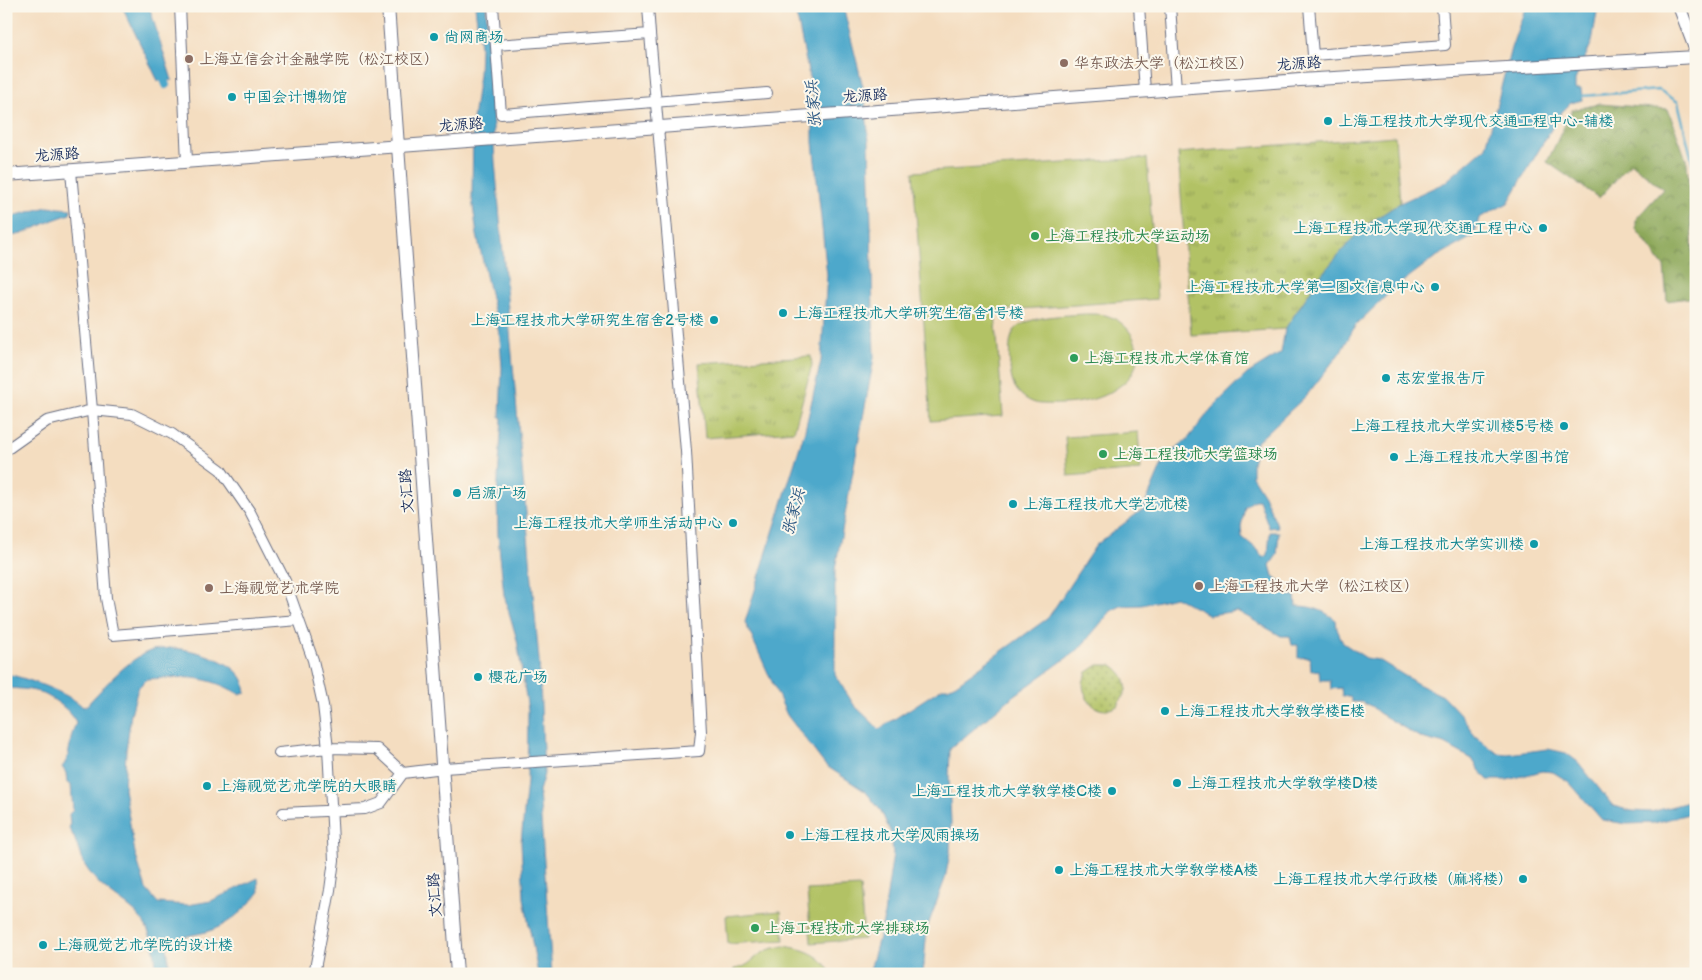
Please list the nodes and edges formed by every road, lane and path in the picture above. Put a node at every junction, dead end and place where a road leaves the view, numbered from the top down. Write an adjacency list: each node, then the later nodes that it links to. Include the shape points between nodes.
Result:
1 (180, 6): 20 (street)
2 (388, 6): 19 (main road, 文汇路)
3 (493, 6): 11 (street)
4 (648, 6): 10 (street)
5 (1140, 6): 15 (street)
6 (1170, 6): 14 (street)
7 (1310, 6): 8 (street, via 1313,55 1444,45)
8 (1442, 6)
9 (1679, 6): 12 (main road)
10 (650, 34): 11 (street); 17 (street)
11 (496, 45): 17 (street, via 501,114)
12 (1696, 51)
13 (1696, 57): 14 (main road, 龙源路)
14 (1176, 89): 15 (main road, 龙源路)
15 (1145, 91): 18 (main road, 龙源路)
16 (767, 93): 17 (street)
17 (656, 102): 18 (street)
18 (659, 127): 19 (main road, 龙源路); 28 (street, via 686,451 701,732 699,751)
19 (399, 146): 20 (main road, 龙源路); 28 (main road, 文汇路)
20 (187, 162): 21 (main road, 龙源路)
21 (71, 170): 22 (main road, 龙源路); 23 (street)
22 (6, 176)
23 (92, 410): 24 (street, via 48,421); 25 (street, via 132,414 172,434 221,470 254,520 285,581); 25 (street, via 106,598 113,636)
24 (6, 450)
25 (299, 620): 26 (street, via 313,660)
26 (328, 748): 27 (street); 29 (street, via 377,748); 30 (street)
27 (279, 753)
28 (444, 768): 29 (street); 33 (main road, 文汇路)
29 (403, 773): 30 (street, via 381,803 365,809)
30 (332, 810): 31 (street); 32 (street, via 334,860)
31 (284, 813)
32 (314, 974)
33 (457, 974)

